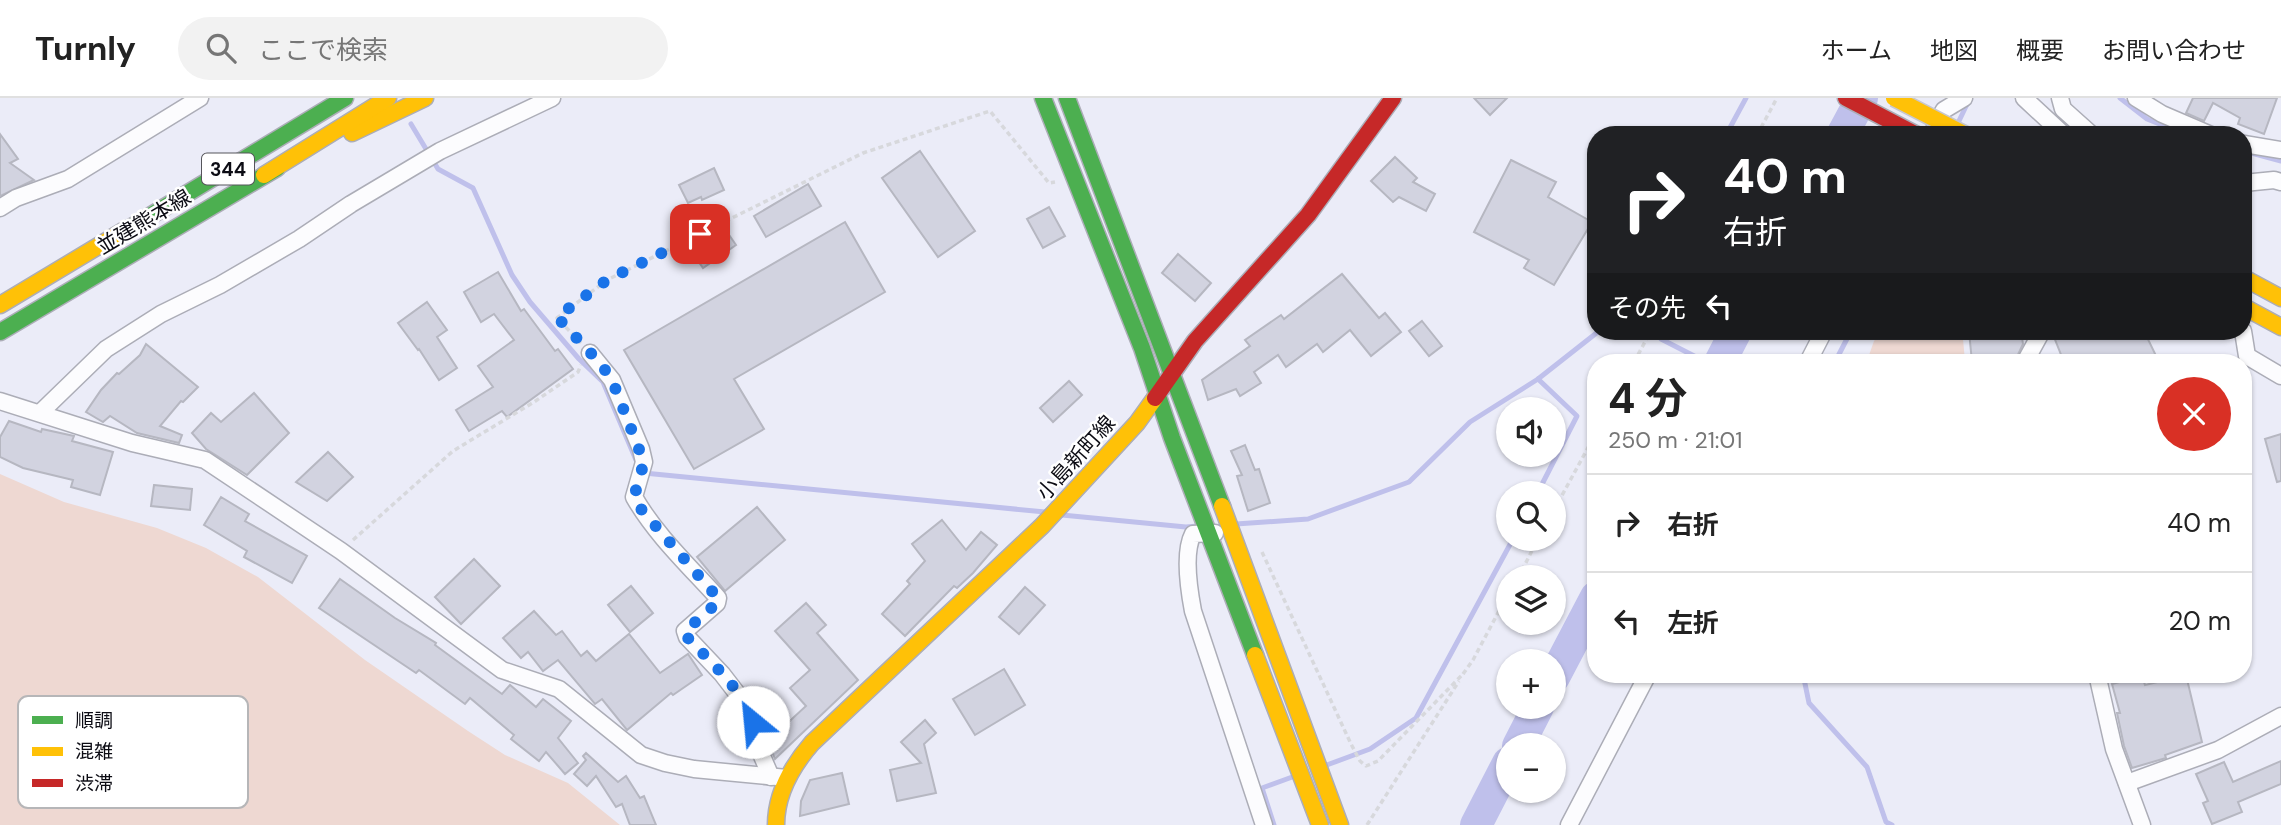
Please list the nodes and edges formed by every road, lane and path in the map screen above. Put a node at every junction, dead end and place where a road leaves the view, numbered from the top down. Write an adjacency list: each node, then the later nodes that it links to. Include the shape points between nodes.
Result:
1 (200, 98): 30 (street, via 68,179)
2 (319, 98): 31 (main road, 並建熊本線)
3 (345, 98): 31 (main road, 344)
4 (388, 98): 26 (main road, 344)
5 (425, 98): 26 (main road, 並建熊本線)
6 (552, 98): 44 (street, via 440,151 288,246 160,314 106,349)
7 (1043, 98): 27 (main road)
8 (1067, 98): 40 (main road)
9 (1393, 98): 40 (main road, 小島新町線, via 1308,215 1195,341)
10 (1777, 98): 17 (path)
11 (1846, 98): 18 (main road)
12 (1894, 98): 20 (main road, bridge)
13 (2024, 98): 21 (street)
14 (2060, 98): 22 (street, via 2063,109)
15 (2136, 98): 23 (street)
16 (1960, 99): 19 (street, via 1944,110)
17 (1762, 126)
18 (1900, 126)
19 (1935, 126)
20 (1948, 126)
21 (2054, 126)
22 (2082, 126)
23 (2190, 126)
24 (2252, 145): 25 (street)
25 (2281, 150)
26 (264, 175): 37 (main road, 並建熊本線)
27 (1075, 181): 38 (path, via 1049,183 990,111 863,153 607,280 557,317); 42 (main road, via 1142,348)
28 (2252, 182): 29 (street)
29 (2281, 182)
30 (0, 208)
31 (112, 239): 34 (main road, 並建熊本線)
32 (2252, 282): 33 (main road)
33 (2281, 298)
34 (0, 305)
35 (2252, 311): 36 (main road)
36 (2281, 327)
37 (0, 332)
38 (590, 353): 50 (path, via 578,372 453,451); 56 (street, via 612,380 641,449 644,462 634,497 718,598 685,631 687,637 749,709 759,748)
39 (2252, 359): 41 (street)
40 (1173, 373): 42 (main road, 小島新町線); 48 (main road)
41 (2281, 376)
42 (1156, 395): 47 (main road); 56 (main road, 小島新町線, via 1137,423 1042,526)
43 (0, 401): 44 (street)
44 (40, 413): 50 (street, via 132,443 205,460)
45 (1587, 449): 46 (path)
46 (1566, 488)
47 (1208, 533): 48 (street); 59 (street, via 1193,534 1189,541 1188,587); 60 (main road)
48 (1232, 533): 61 (main road)
49 (1257, 544): 52 (path, via 1366,766 1378,761)
50 (341, 551): 56 (street, via 502,670 559,689 641,755 694,769)
51 (1496, 617): 52 (path)
52 (1464, 673): 62 (path)
53 (1643, 683): 63 (street)
54 (2099, 683): 57 (street)
55 (2281, 716): 57 (street, via 2218,750)
56 (779, 778): 58 (main road, 小島新町線)
57 (2127, 783): 64 (street)
58 (776, 825)
59 (1264, 825)
60 (1320, 825)
61 (1340, 825)
62 (1367, 825)
63 (1569, 825)
64 (2142, 825)

